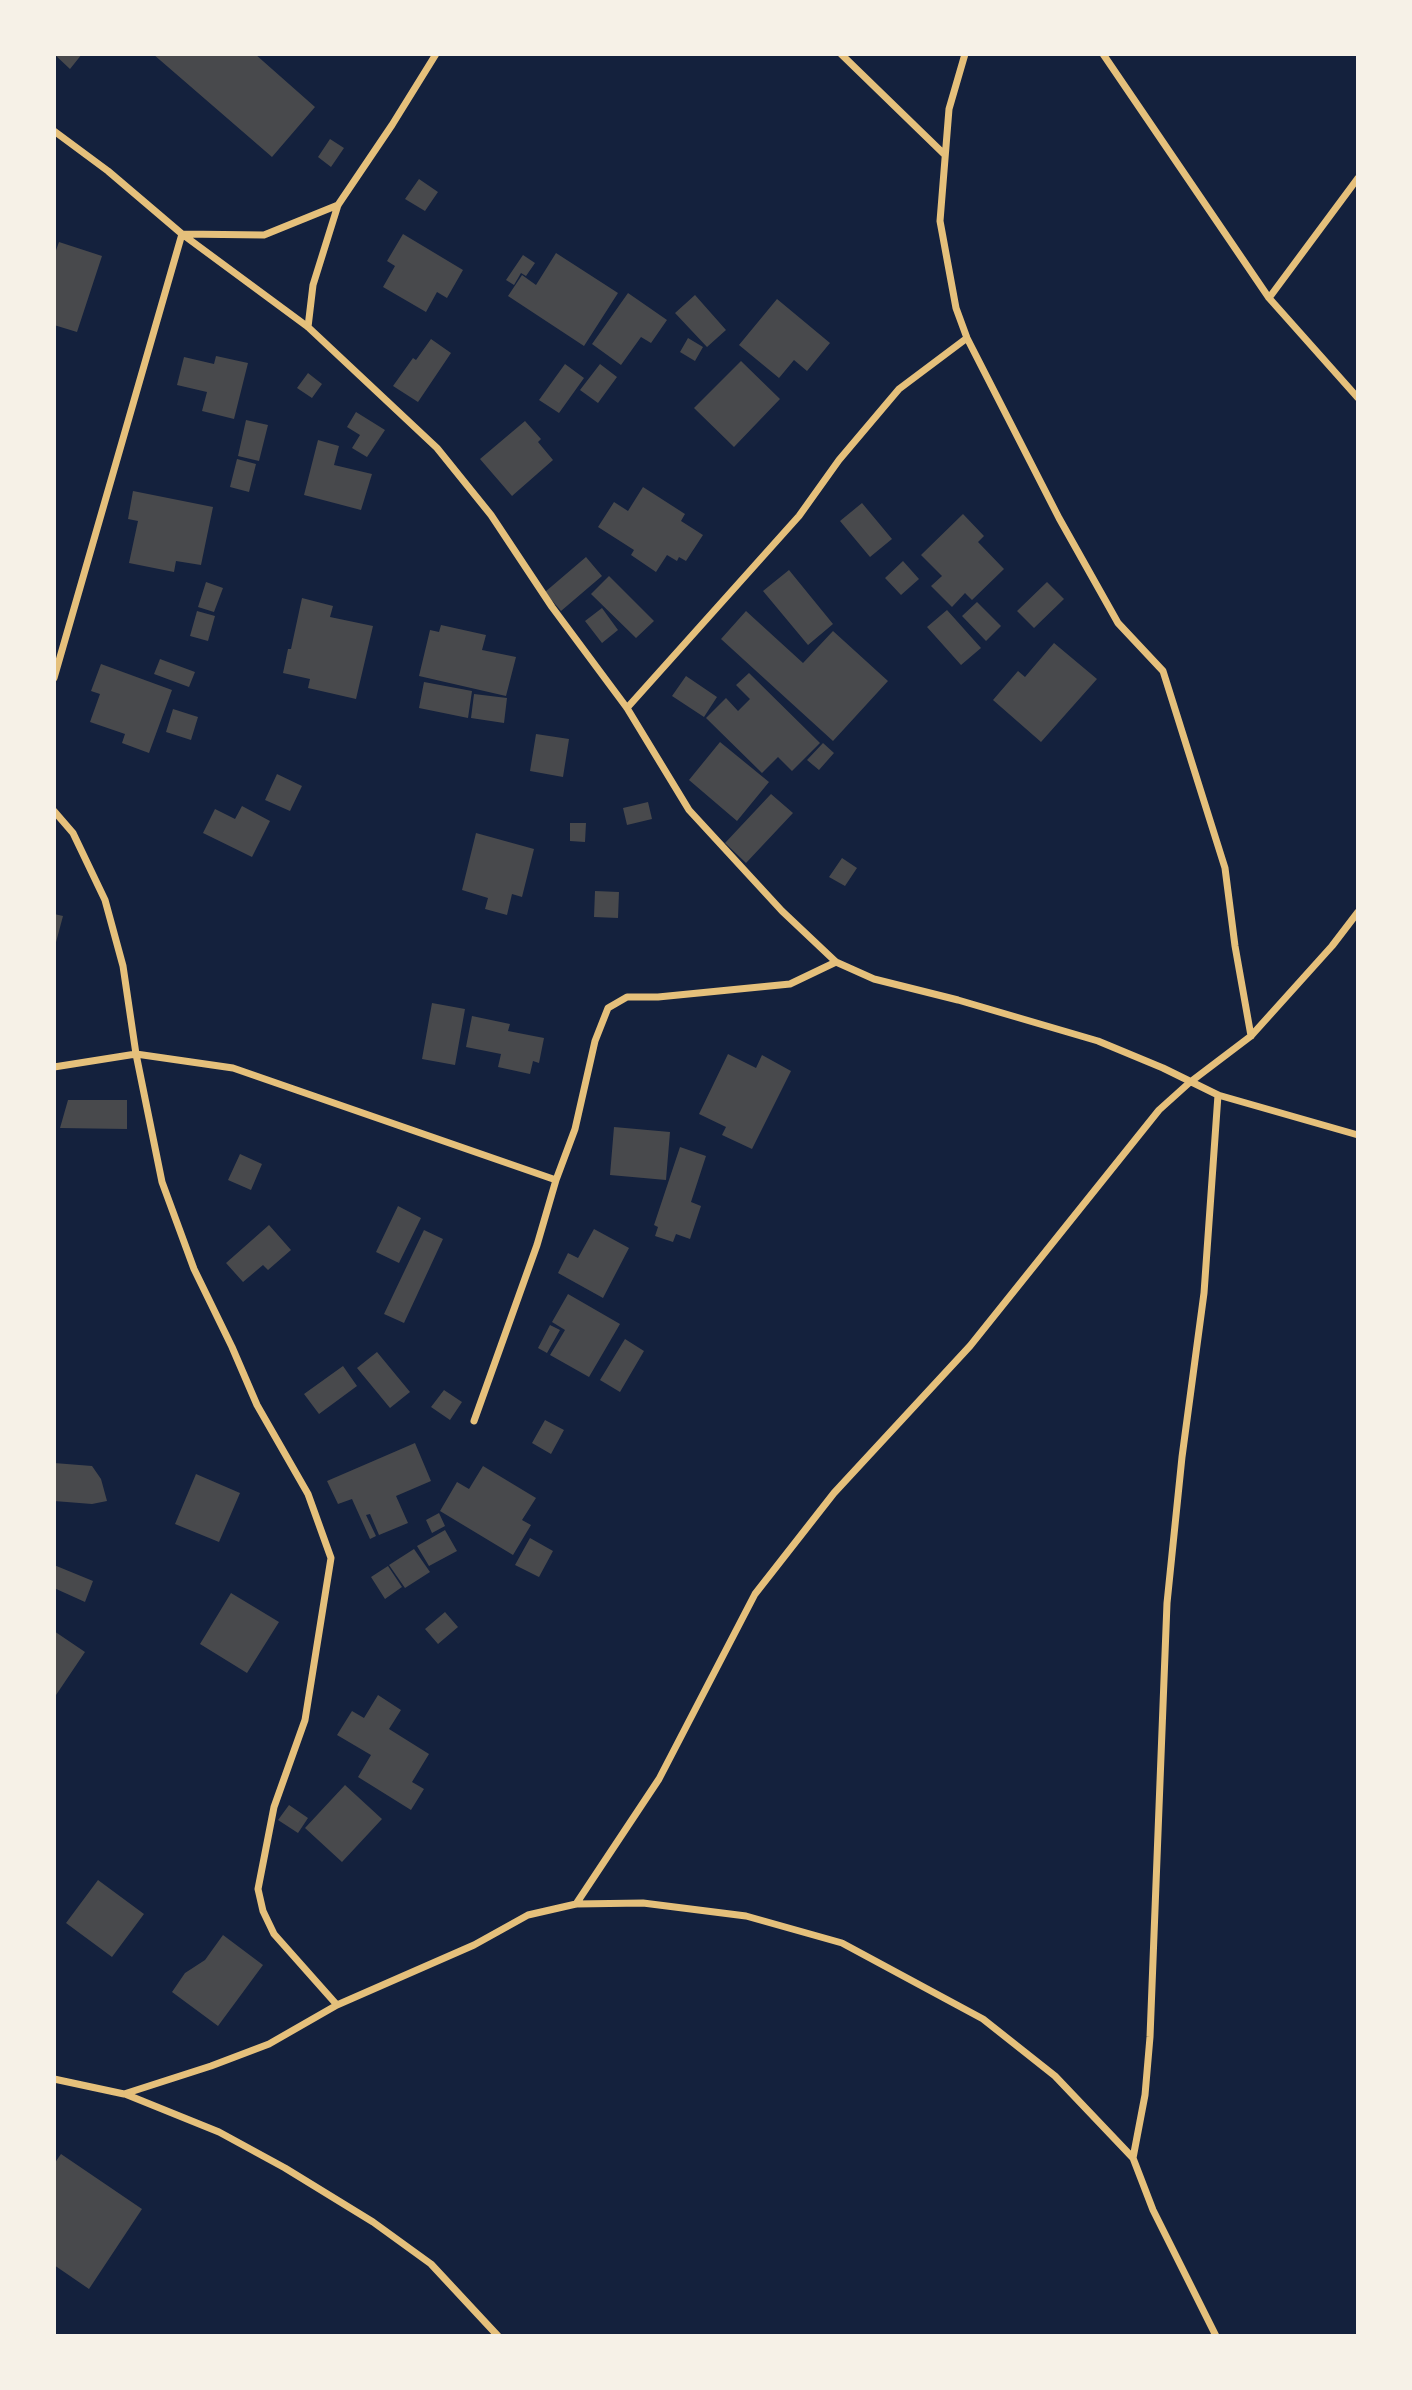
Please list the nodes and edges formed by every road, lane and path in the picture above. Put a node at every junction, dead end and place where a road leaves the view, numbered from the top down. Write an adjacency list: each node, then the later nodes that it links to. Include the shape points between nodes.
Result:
1 (436, 54): 8 (street)
2 (841, 54): 6 (street)
3 (965, 54): 6 (street, via 949,109)
4 (1103, 54): 10 (street)
5 (54, 131): 9 (street)
6 (945, 155): 12 (street, via 940,220 956,308)
7 (1358, 178): 10 (street)
8 (338, 205): 9 (street, via 264,235); 11 (street, via 313,285)
9 (181, 234): 11 (street); 14 (street)
10 (1269, 298): 13 (street)
11 (308, 327): 15 (street, via 437,448 491,515)
12 (967, 338): 15 (street, via 899,388 799,516); 19 (street, via 1118,623 1163,671 1225,867)
13 (1358, 398)
14 (54, 678)
15 (627, 708): 18 (street, via 689,810)
16 (54, 811): 20 (street, via 73,834 105,900 123,966)
17 (1358, 912): 19 (street)
18 (836, 962): 22 (street, via 874,979 1098,1041); 25 (street, via 790,985 627,997 608,1008)
19 (1251, 1036): 22 (street)
20 (136, 1054): 21 (street); 25 (street, via 233,1068); 28 (street, via 162,1182 194,1269 257,1405 308,1493 331,1558 305,1720 274,1807 258,1889 274,1934)
21 (54, 1067)
22 (1189, 1083): 23 (street); 27 (street, via 1159,1110 970,1346 834,1493 755,1594 659,1779)
23 (1218, 1095): 24 (street); 31 (street, via 1204,1293 1167,1603 1150,2037)
24 (1358, 1135)
25 (556, 1180): 26 (street)
26 (474, 1421)
27 (576, 1904): 28 (street, via 528,1915 474,1945); 31 (street, via 643,1903 746,1916 842,1943 983,2020 1055,2076)
28 (337, 2005): 30 (street, via 269,2044)
29 (54, 2079): 30 (street)
30 (124, 2094): 32 (street, via 219,2132 373,2222 430,2264)
31 (1133, 2158): 33 (street, via 1153,2210)
32 (498, 2336)
33 (1216, 2336)

